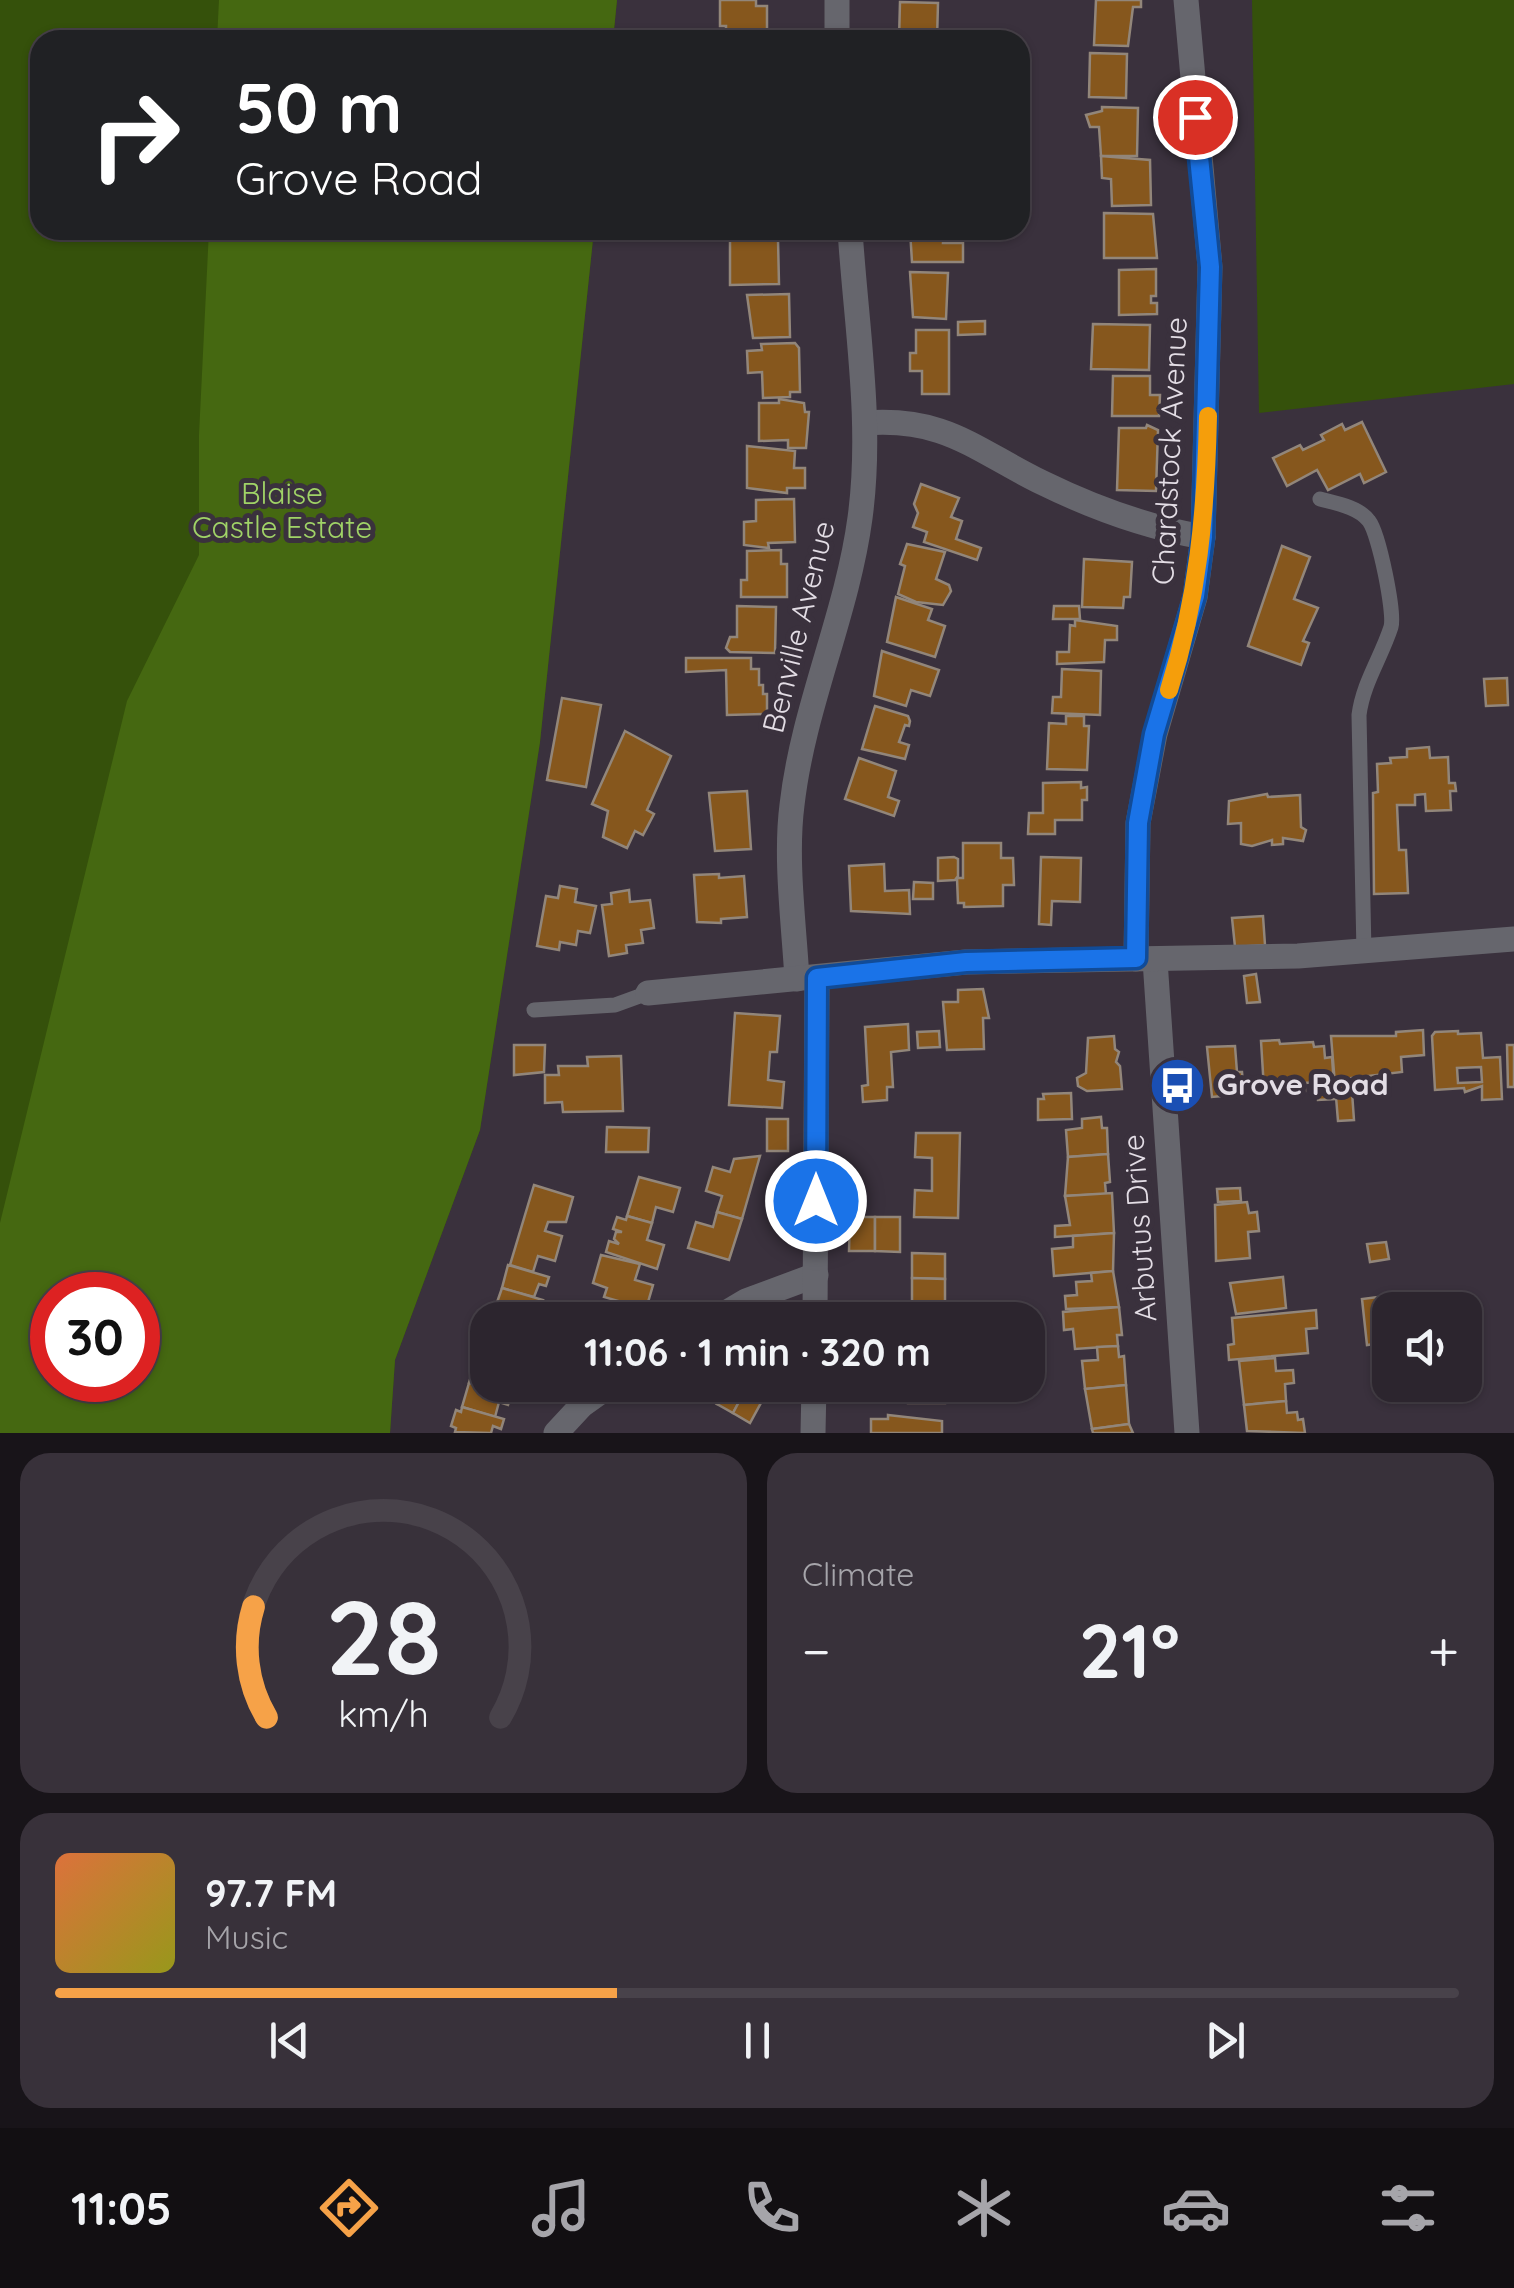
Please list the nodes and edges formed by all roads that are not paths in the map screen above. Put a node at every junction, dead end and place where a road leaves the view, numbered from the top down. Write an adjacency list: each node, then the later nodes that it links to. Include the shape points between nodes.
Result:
1 (838, 0): 3 (street)
2 (1186, 0): 7 (street, Chardstock Avenue, via 1210,267)
3 (837, 30)
4 (851, 240): 5 (street, Benville Avenue)
5 (865, 423): 7 (street, via 933,426 1136,524); 11 (street, Benville Avenue, via 855,543 791,808)
6 (1320, 499): 9 (lane, via 1369,521 1392,623 1359,715)
7 (1203, 537): 10 (street, Chardstock Avenue, via 1195,596 1154,734 1138,823)
8 (1514, 939): 9 (street)
9 (1364, 952): 10 (street)
10 (1146, 959): 11 (street, via 966,962); 21 (street, Arbutus Drive)
11 (807, 979): 12 (street); 14 (street, Benville Avenue)
12 (648, 993): 13 (lane, via 614,1006)
13 (534, 1010)
14 (816, 1275): 15 (street); 16 (street, Benville Avenue)
15 (744, 1302)
16 (815, 1302)
17 (585, 1402): 19 (street)
18 (814, 1402): 20 (street)
19 (556, 1433)
20 (813, 1433)
21 (1186, 1433)

